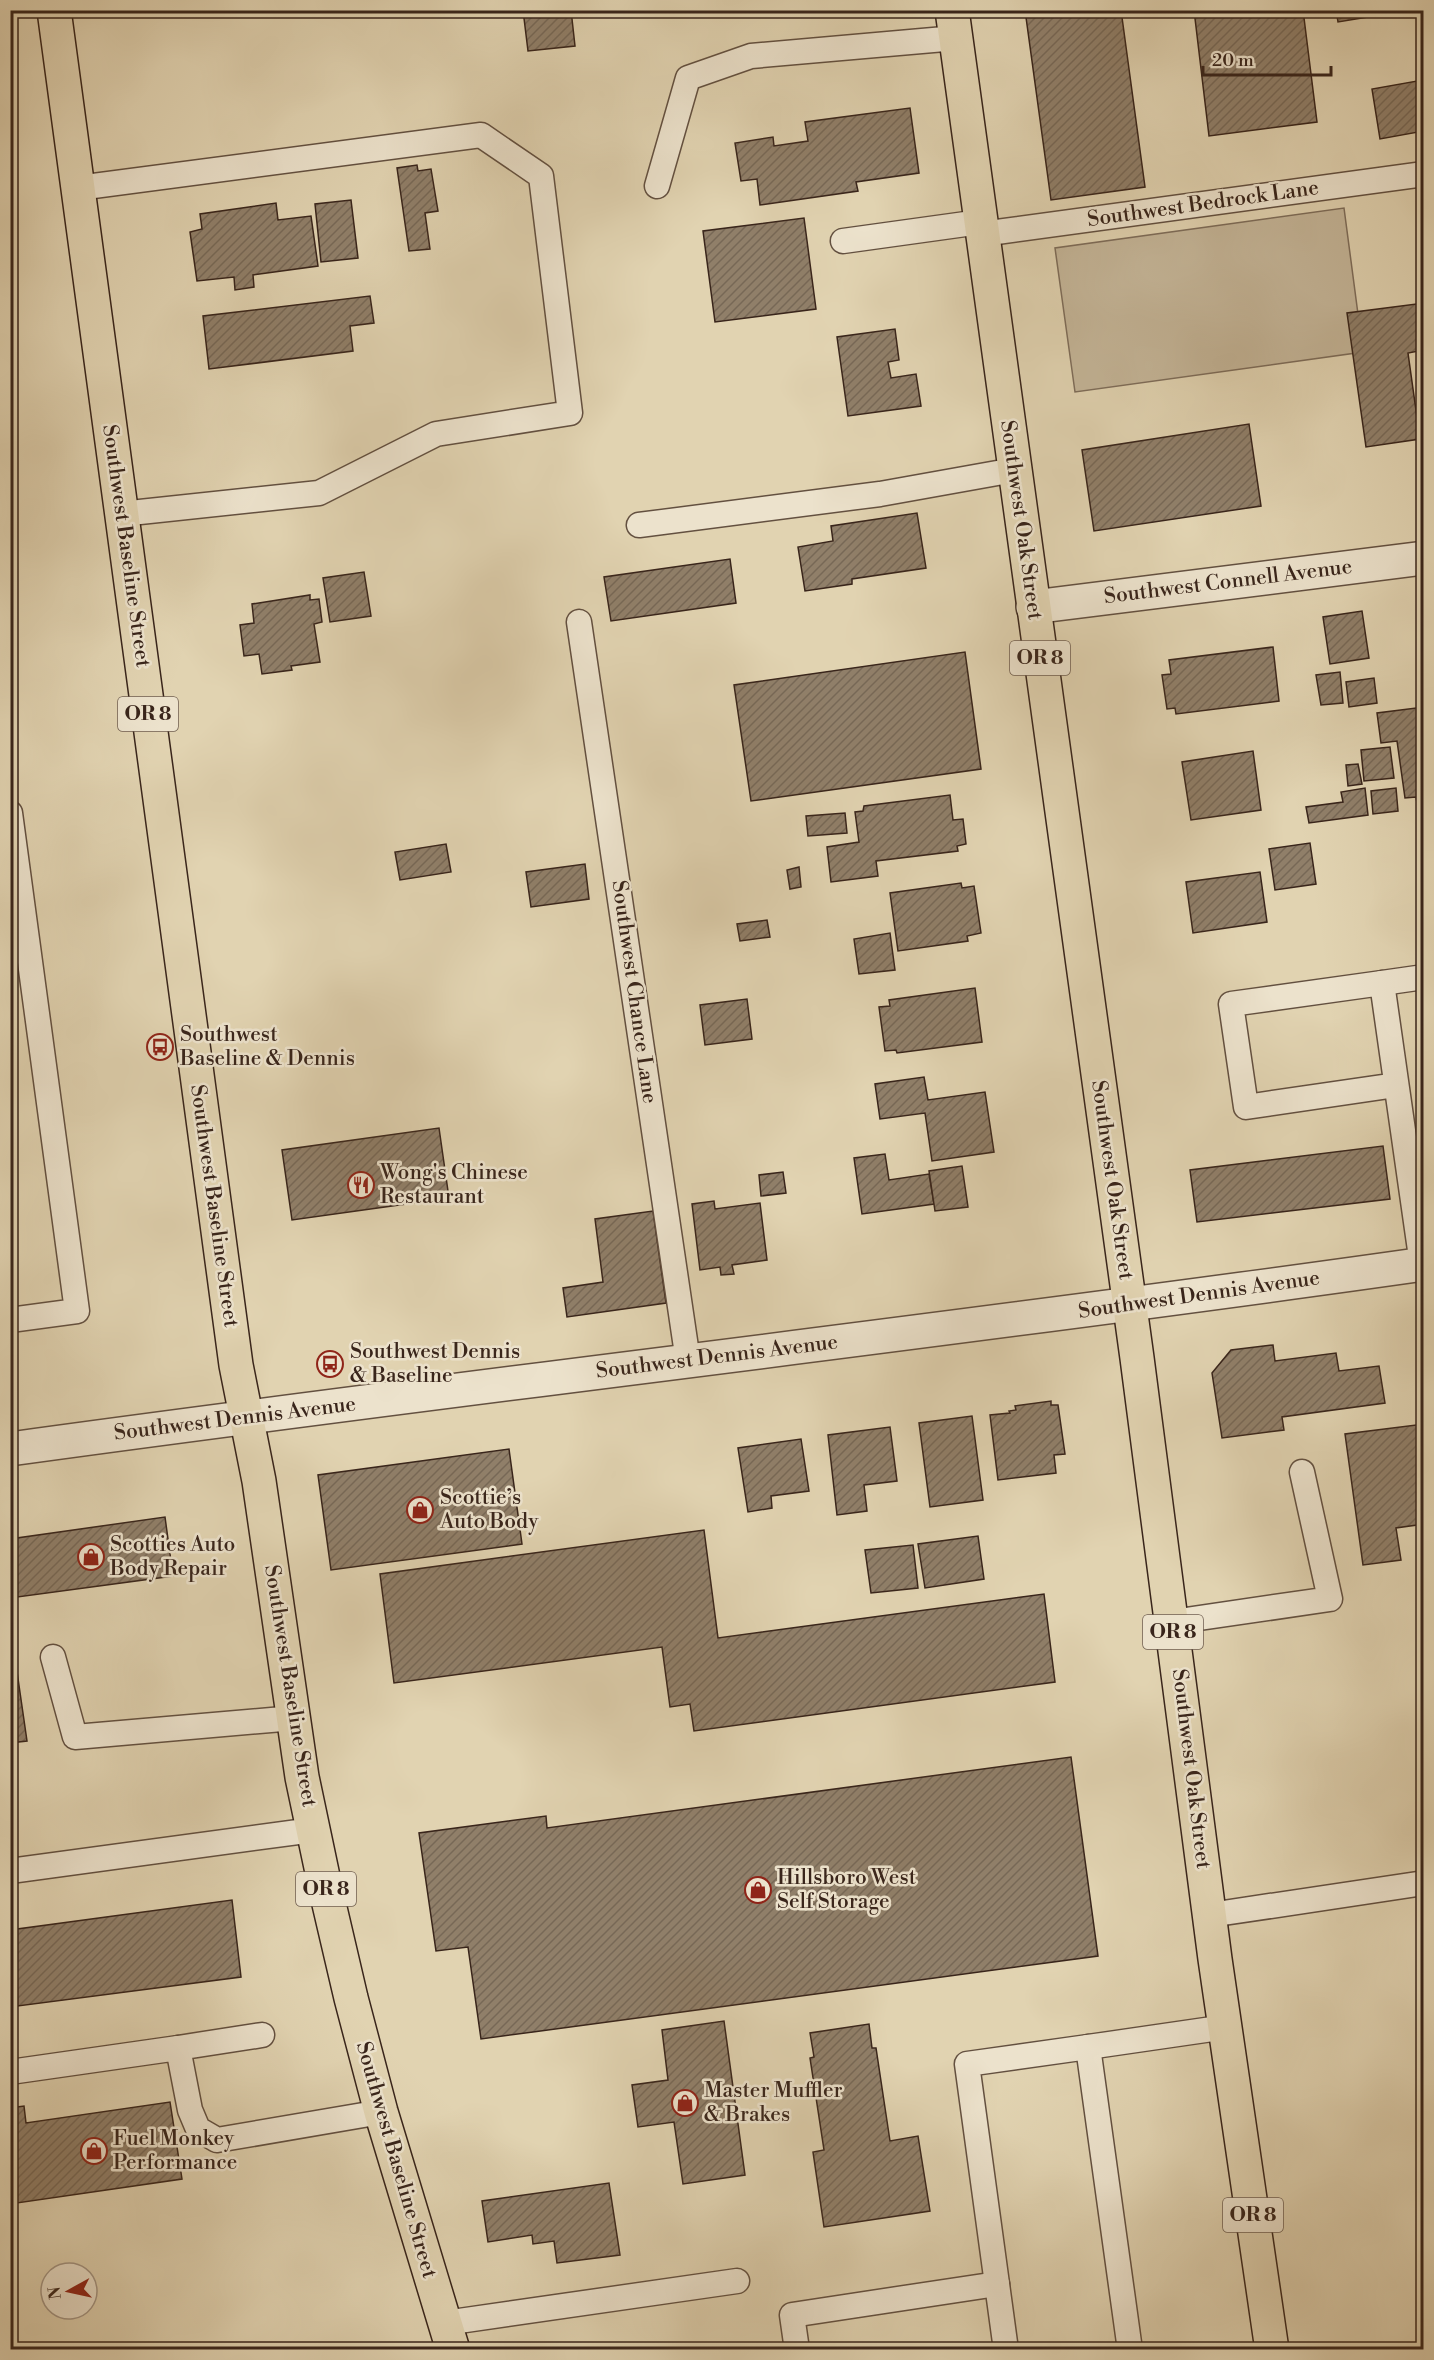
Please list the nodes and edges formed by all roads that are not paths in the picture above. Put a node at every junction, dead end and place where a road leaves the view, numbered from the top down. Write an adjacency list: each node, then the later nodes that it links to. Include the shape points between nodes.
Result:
1 (54, 10): 5 (highway, Southwest Baseline Street / OR 8)
2 (954, 24): 4 (lane, via 751,56 688,78); 6 (highway, Southwest Oak Street / OR 8)
3 (1424, 174): 6 (lane, Southwest Bedrock Lane)
4 (657, 186)
5 (78, 188): 9 (highway, Southwest Baseline Street / OR 8); 9 (lane, via 481,135 541,176 570,412 436,434 319,493)
6 (981, 228): 7 (lane, Southwest Bedrock Lane); 8 (highway, Southwest Oak Street / OR 8)
7 (843, 241)
8 (1014, 470): 10 (lane, via 880,494); 12 (highway, Southwest Oak Street / OR 8)
9 (121, 514): 22 (highway, Southwest Baseline Street / OR 8)
10 (639, 525)
11 (1424, 558): 12 (street, Southwest Connell Avenue)
12 (1033, 607): 19 (highway, Southwest Oak Street / OR 8)
13 (579, 622): 21 (lane, Southwest Chance Lane)
14 (10, 813): 20 (lane, via 77,1311)
15 (1424, 977): 16 (lane)
16 (1382, 983): 17 (lane); 17 (lane, via 1231,1004 1246,1107)
17 (1396, 1085): 18 (lane)
18 (1423, 1264): 19 (street, Southwest Dennis Avenue)
19 (1130, 1305): 21 (street, Southwest Dennis Avenue); 25 (highway, Southwest Oak Street / OR 8)
20 (10, 1320)
21 (688, 1361): 22 (street, Southwest Dennis Avenue)
22 (245, 1418): 23 (street, Southwest Dennis Avenue); 27 (highway, Southwest Baseline Street / OR 8, via 259,1481)
23 (10, 1449)
24 (1302, 1472): 25 (lane, via 1330,1599)
25 (1172, 1622): 31 (highway, Southwest Oak Street / OR 8)
26 (53, 1657): 27 (lane, via 75,1737)
27 (294, 1718): 28 (highway, Southwest Baseline Street / OR 8)
28 (313, 1830): 29 (lane); 37 (highway, Southwest Baseline Street / OR 8)
29 (10, 1871)
30 (1424, 1883): 31 (lane)
31 (1210, 1915): 32 (highway, Southwest Oak Street / OR 8)
32 (1226, 2027): 34 (lane); 44 (highway, Southwest Oak Street / OR 8)
33 (262, 2035): 35 (lane)
34 (1088, 2047): 39 (lane, via 967,2064); 43 (lane)
35 (178, 2048): 36 (lane); 37 (lane, via 190,2110 198,2129 217,2140)
36 (10, 2072)
37 (381, 2112): 40 (highway, Southwest Baseline Street / OR 8)
38 (737, 2281): 40 (lane)
39 (997, 2284): 41 (lane, via 792,2315); 42 (lane)
40 (449, 2336)
41 (797, 2349)
42 (1006, 2349)
43 (1130, 2349)
44 (1272, 2349)

